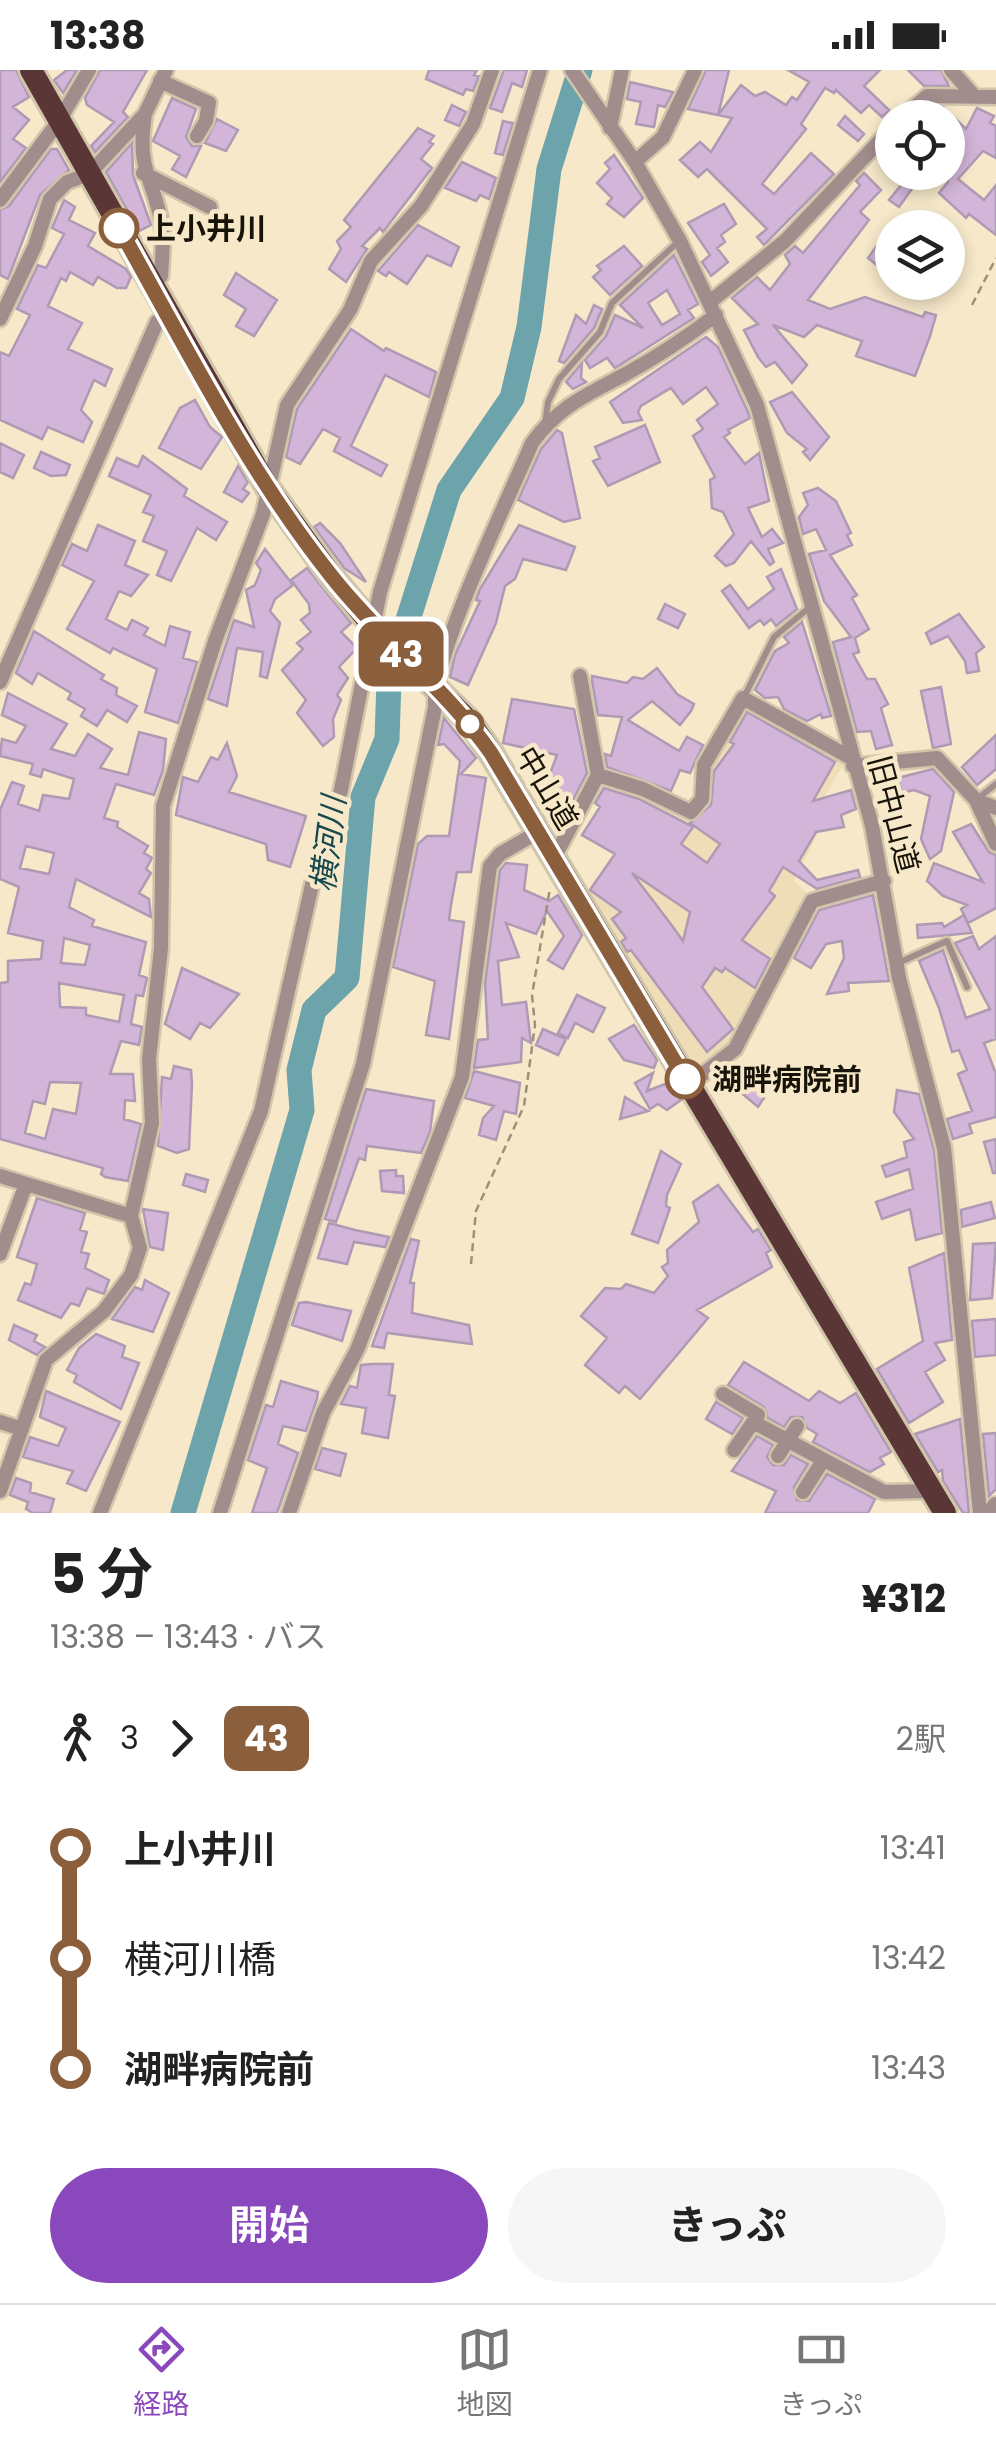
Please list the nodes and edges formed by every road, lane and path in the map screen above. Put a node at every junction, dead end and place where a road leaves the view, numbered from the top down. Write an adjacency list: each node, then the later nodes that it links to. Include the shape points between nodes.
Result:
1 (31, 70): 14 (highway, 中山道)
2 (89, 70): 14 (street)
3 (492, 70): 31 (street, via 473,124 421,206 371,260 350,310 288,405)
4 (540, 70): 33 (street)
5 (572, 70): 15 (street, 旧中山道)
6 (622, 70): 15 (street)
7 (695, 70): 18 (street, via 663,137)
8 (950, 70): 10 (street)
9 (163, 75): 13 (street); 16 (street, via 209,103)
10 (974, 96): 11 (street); 12 (street)
11 (996, 98)
12 (922, 100)
13 (145, 114): 19 (street); 20 (street)
14 (59, 121): 20 (highway, 中山道); 21 (street)
15 (608, 125): 18 (street, 旧中山道)
16 (197, 136)
17 (875, 146): 27 (street)
18 (635, 162): 23 (street, 旧中山道)
19 (143, 172): 22 (street); 25 (street, via 162,224 161,276)
20 (89, 174): 25 (highway, 中山道); 29 (street, via 50,199)
21 (0, 200)
22 (210, 207)
23 (680, 240): 27 (street, 旧中山道); 30 (lane, via 612,302 600,332 559,379)
24 (996, 258): 26 (path)
25 (150, 283): 28 (highway, 中山道)
26 (972, 306)
27 (713, 308): 30 (street, via 688,337 569,402); 32 (street, 旧中山道, via 757,405)
28 (167, 315): 31 (highway, 中山道); 35 (street, via 156,322 108,425)
29 (0, 319)
30 (544, 426): 36 (street)
31 (268, 488): 33 (highway, 中山道); 52 (street, via 163,806 152,1122)
32 (810, 607): 37 (lane, via 774,637); 38 (street, 旧中山道)
33 (374, 627): 36 (highway, 中山道); 69 (street, via 262,1111)
34 (580, 676): 39 (street)
35 (0, 680)
36 (428, 681): 43 (highway, 中山道, via 468,721); 70 (street, via 432,725 363,1064)
37 (743, 698): 38 (street); 39 (street, via 704,765 702,799 690,812)
38 (852, 762): 41 (street, via 936,758); 46 (street, 旧中山道)
39 (598, 775): 45 (street)
40 (996, 784): 41 (lane)
41 (976, 800): 42 (street); 44 (street)
42 (996, 808)
43 (538, 832): 45 (highway, 中山道); 71 (street, via 490,866 462,1076)
44 (996, 844)
45 (557, 864): 49 (highway, 中山道); 54 (path, via 532,995 535,1025 524,1106 476,1212)
46 (884, 881): 47 (street, 旧中山道); 49 (street, via 812,901 735,1048)
47 (897, 964): 48 (lane, via 947,941); 73 (street, 旧中山道, via 944,1148)
48 (967, 987)
49 (689, 1085): 66 (highway, 中山道)
50 (0, 1176): 51 (street)
51 (26, 1184): 52 (street); 53 (street)
52 (131, 1216): 59 (street, via 140,1248 130,1274 104,1311 46,1360)
53 (0, 1254)
54 (471, 1264)
55 (723, 1394): 57 (street, via 758,1415)
56 (0, 1422): 59 (street)
57 (754, 1422): 60 (street); 61 (street)
58 (797, 1426): 60 (street)
59 (22, 1430): 64 (street)
60 (787, 1442): 62 (street); 63 (street)
61 (734, 1450)
62 (778, 1456)
63 (822, 1462): 66 (street, via 884,1492); 67 (street)
64 (5, 1466): 65 (street)
65 (0, 1491)
66 (931, 1491): 72 (highway, 中山道)
67 (804, 1492)
68 (996, 1506): 74 (street)
69 (100, 1513)
70 (220, 1513)
71 (289, 1513)
72 (944, 1513)
73 (980, 1513)
74 (992, 1513)

